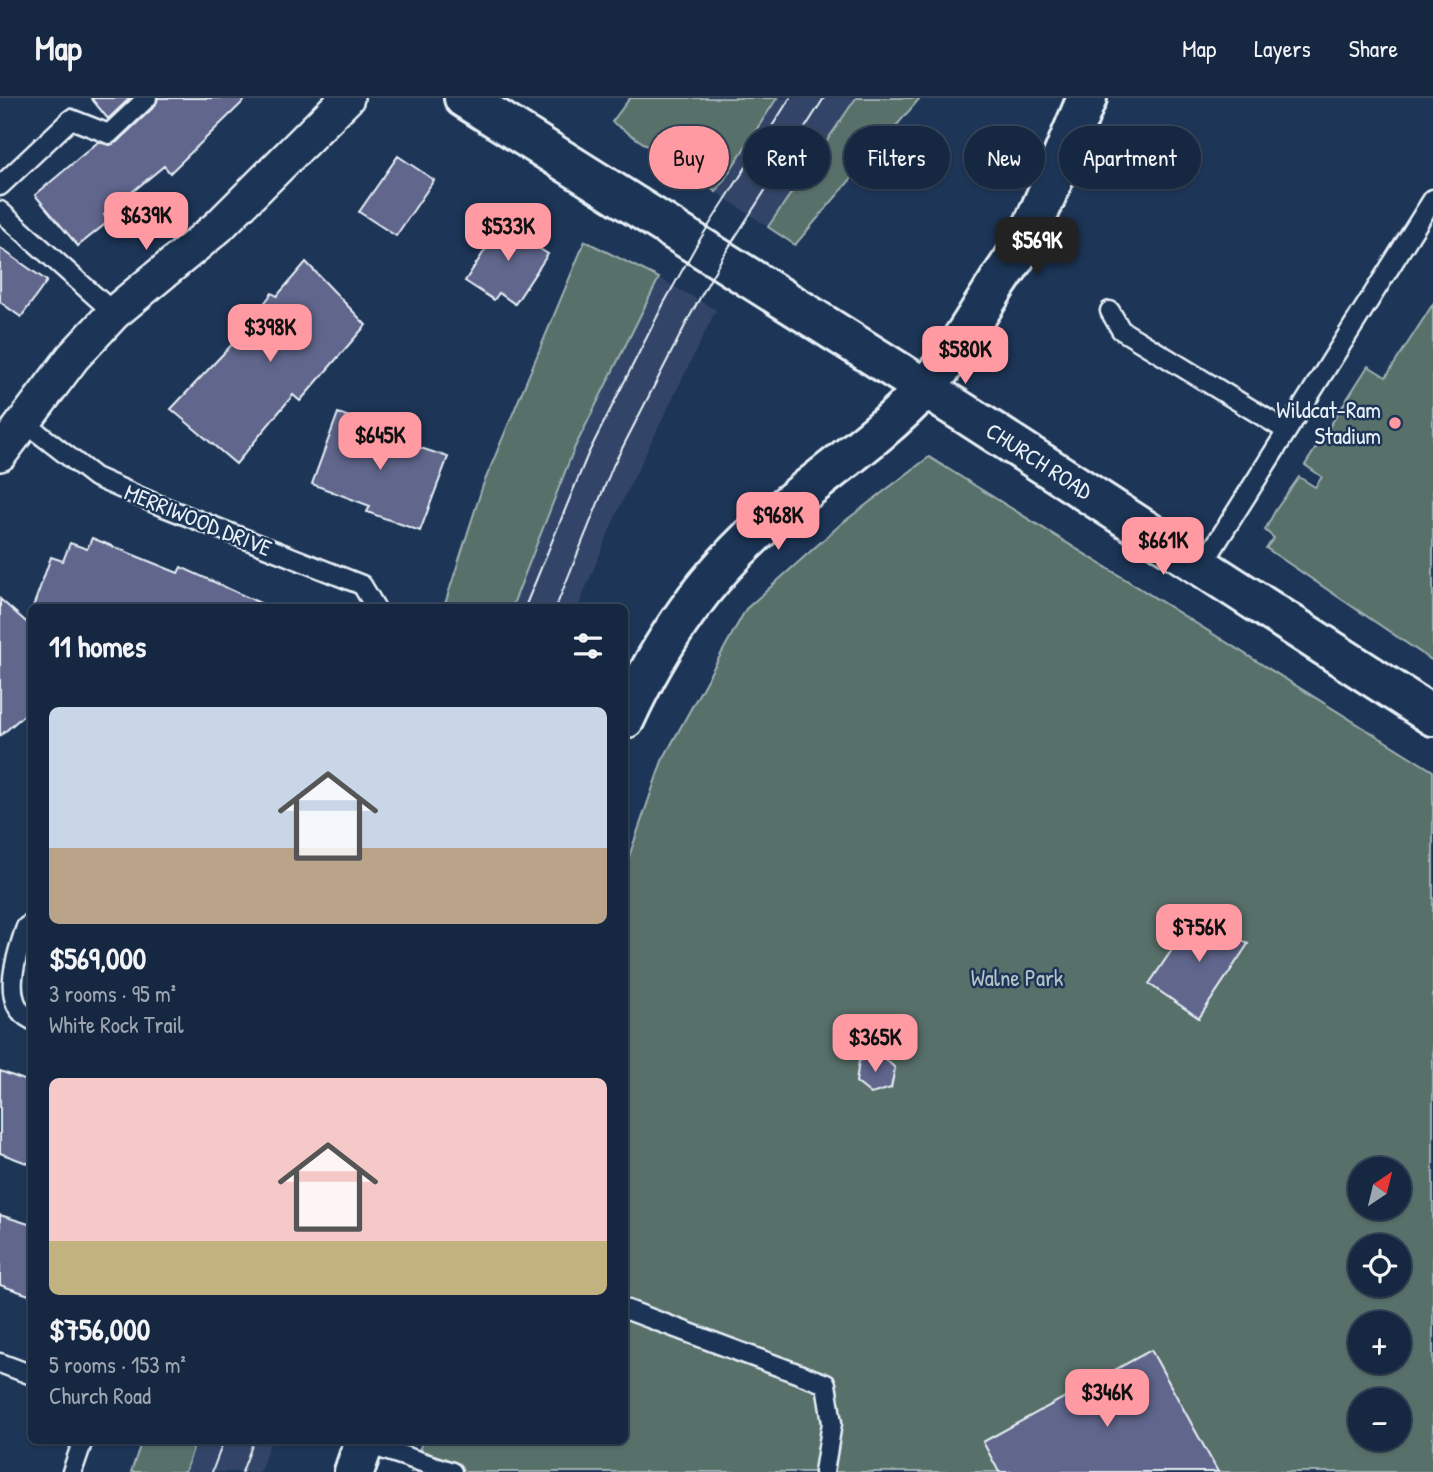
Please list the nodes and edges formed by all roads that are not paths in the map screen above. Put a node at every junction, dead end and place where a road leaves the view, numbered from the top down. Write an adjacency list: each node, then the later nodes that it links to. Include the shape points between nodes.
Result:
1 (146, 98): 5 (lane, via 109,134 71,119)
2 (347, 98): 9 (street, via 218,228)
3 (464, 98): 10 (street, CHURCH ROAD)
4 (1087, 98): 10 (street, via 1030,233)
5 (0, 186)
6 (1433, 199): 12 (lane)
7 (0, 211): 9 (lane)
8 (1110, 311): 12 (lane, via 1121,330)
9 (114, 313): 11 (street, via 73,357)
10 (925, 388): 14 (street, CHURCH ROAD); 16 (street, via 889,424 724,562 667,637)
11 (24, 422): 13 (street); 15 (lane, MERRIWOOD DRIVE, via 95,477 362,585)
12 (1287, 431): 14 (lane)
13 (0, 454)
14 (1202, 566): 17 (street, CHURCH ROAD)
15 (372, 604)
16 (628, 713)
17 (1433, 716)
18 (28, 926): 19 (lane, via 5,985 8,1003)
19 (28, 1019)
20 (628, 1310): 27 (lane, via 827,1384 832,1423)
21 (0, 1363): 22 (lane)
22 (28, 1374)
23 (82, 1444): 25 (lane)
24 (361, 1452): 26 (lane)
25 (72, 1472)
26 (453, 1472)
27 (824, 1472)

